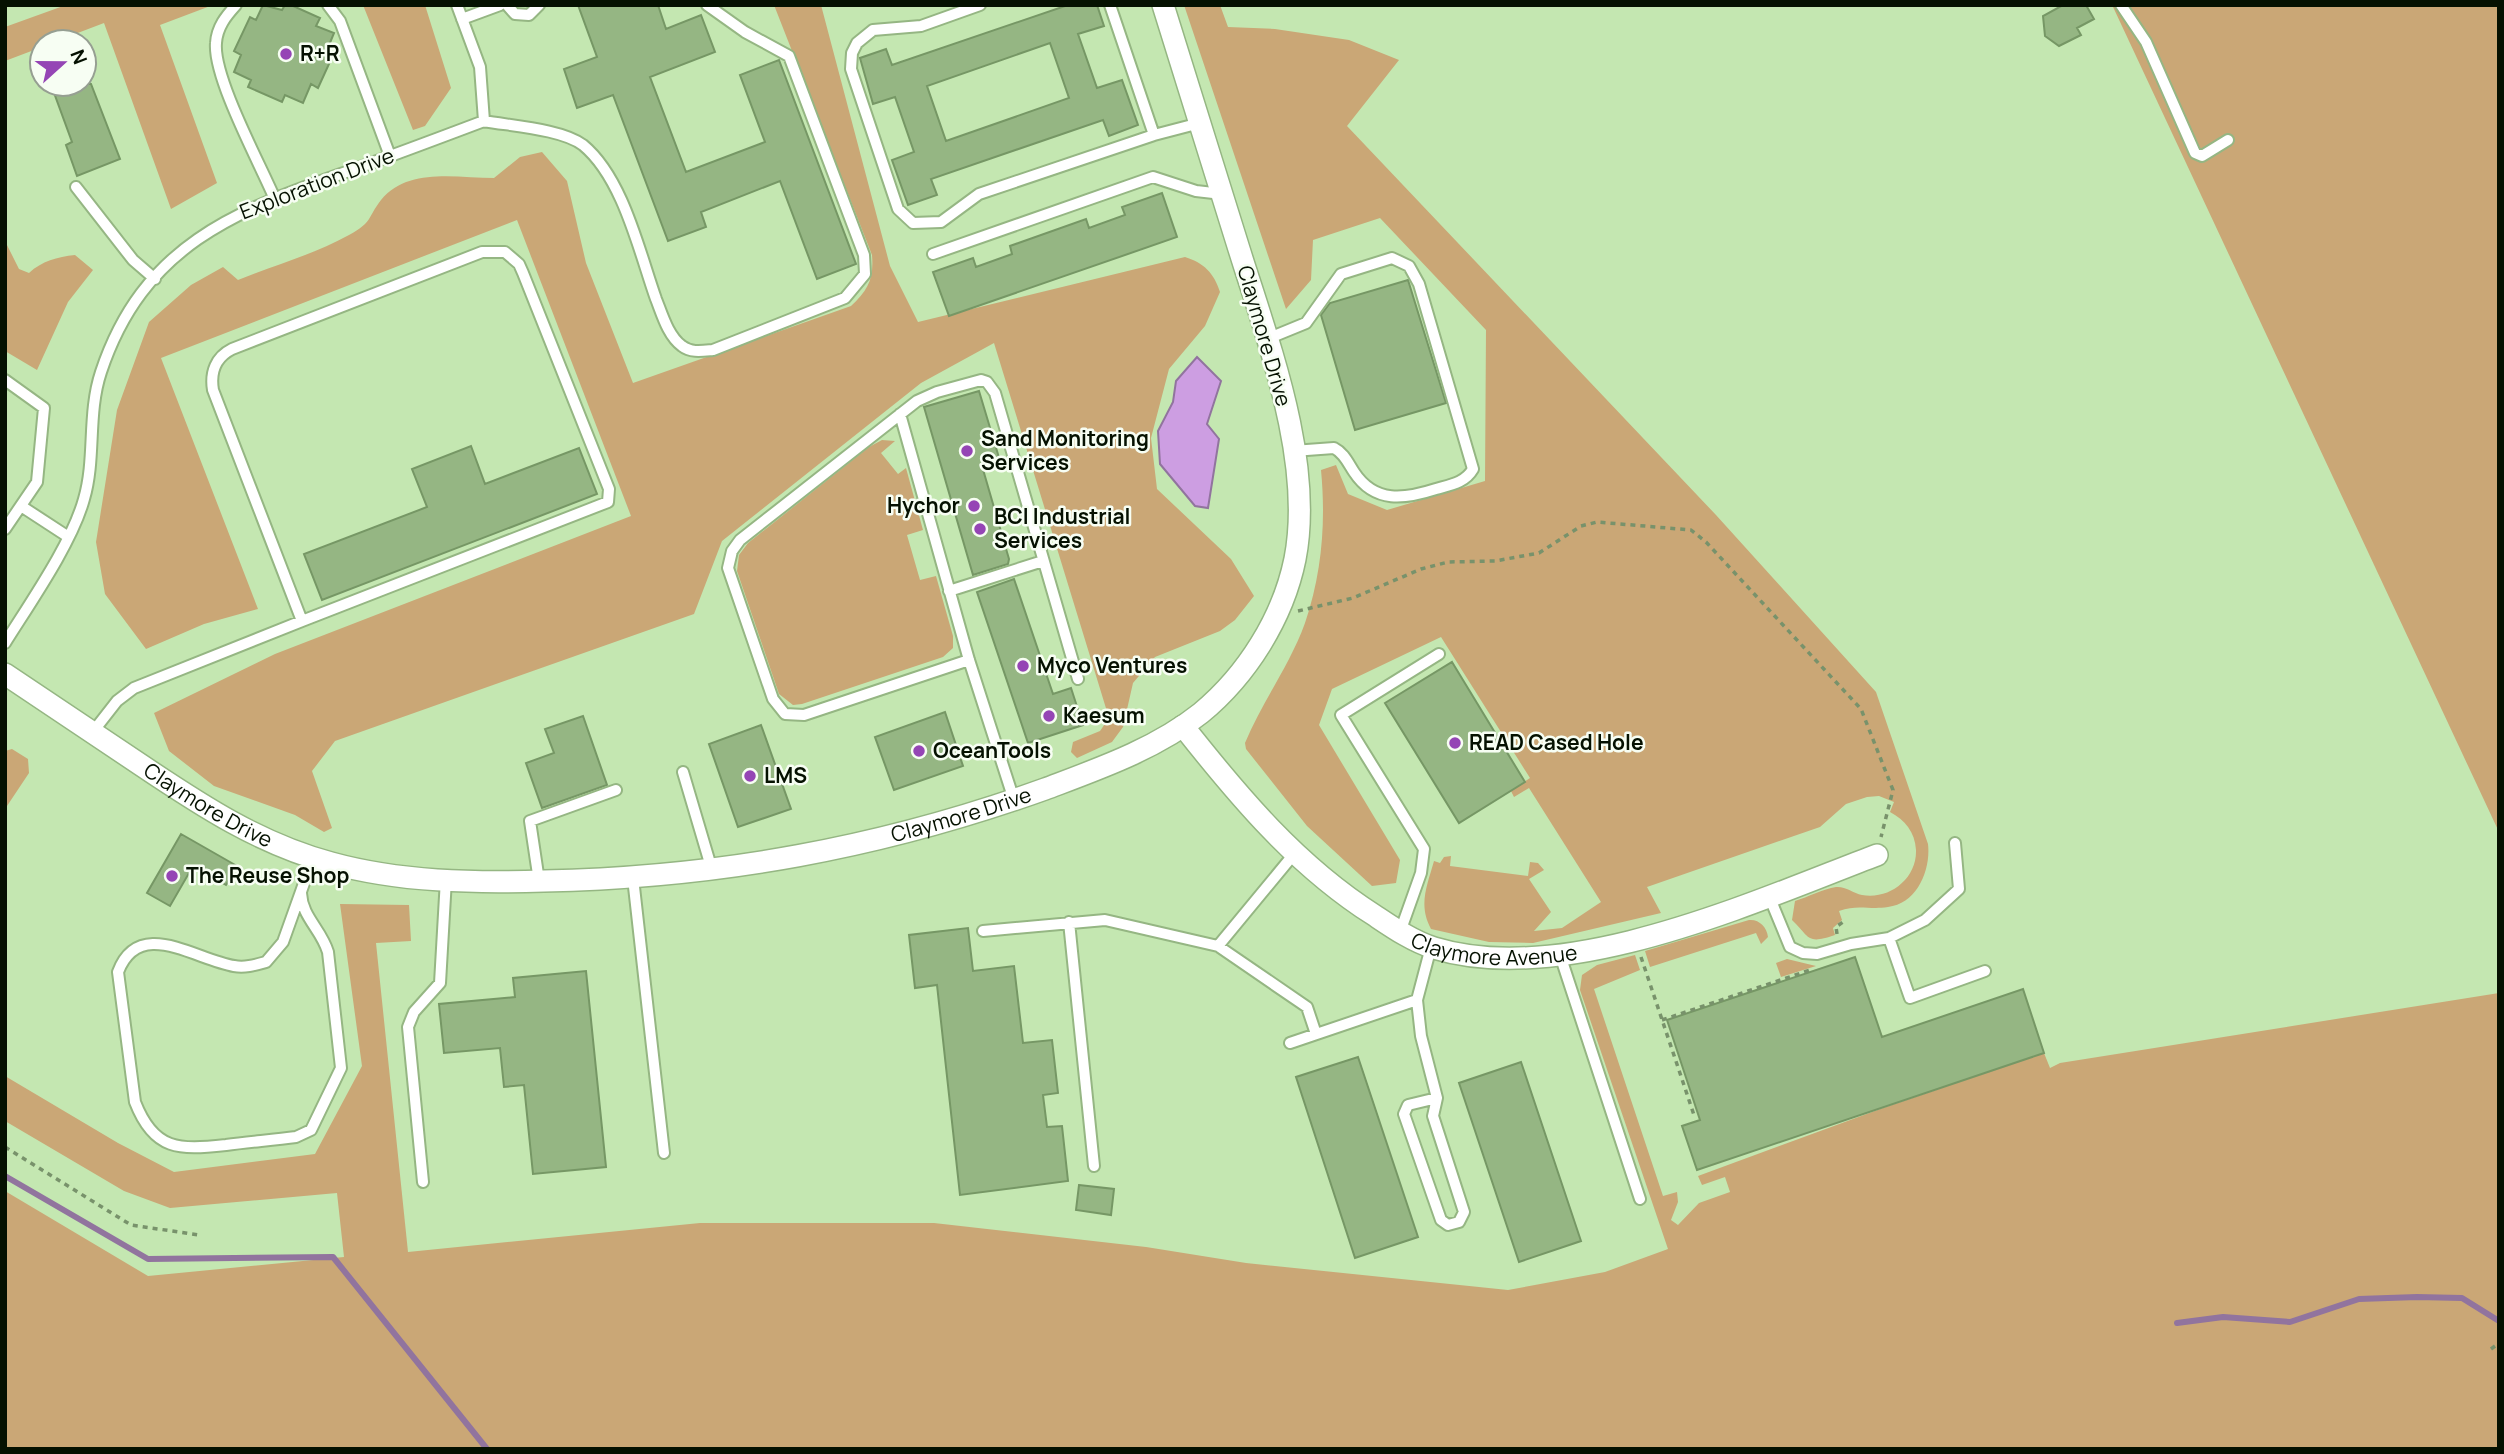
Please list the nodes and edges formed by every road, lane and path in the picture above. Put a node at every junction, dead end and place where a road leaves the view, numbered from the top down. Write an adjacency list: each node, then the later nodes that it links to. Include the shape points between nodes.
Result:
1 (236, 5): 20 (lane, via 219,28 220,72)
2 (328, 5): 17 (lane, via 340,21)
3 (457, 5): 12 (lane)
4 (500, 5): 12 (lane)
5 (507, 5): 6 (lane, via 515,14 529,15)
6 (540, 5)
7 (707, 5): 13 (lane, via 789,56 864,256 865,274 845,298 713,350 696,352 682,346 661,312 601,161 580,143 556,133)
8 (980, 5): 15 (lane, via 921,26 873,30 852,53 855,82 898,208 907,220 941,222 979,194)
9 (1110, 5): 15 (lane)
10 (1163, 5): 14 (street, Claymore Drive)
11 (2121, 5): 16 (lane, via 2146,42 2195,153 2202,156)
12 (462, 19): 13 (lane, via 480,67)
13 (484, 121): 17 (lane, Exploration Drive)
14 (1200, 123): 15 (lane); 19 (street, Claymore Drive)
15 (1154, 135)
16 (2228, 140)
17 (390, 156): 20 (lane, Exploration Drive)
18 (76, 187): 22 (lane, via 133,260)
19 (1222, 194): 21 (lane, via 1153,177); 23 (street, Claymore Drive)
20 (274, 197): 22 (lane, Exploration Drive, via 200,235)
21 (933, 254)
22 (155, 279): 29 (lane, Exploration Drive, via 128,312 100,373 84,499)
23 (1267, 339): 26 (street, Claymore Drive); 26 (lane, via 1306,323 1340,274 1392,258 1409,266 1423,298 1473,469 1459,482 1397,499 1365,485 1334,448)
24 (5, 380): 27 (lane, via 44,408 37,482)
25 (900, 414): 30 (lane, via 930,394 987,382 995,393); 31 (lane); 36 (lane, via 740,540 729,559 730,578 773,699 791,716)
26 (1293, 451): 32 (street, Claymore Drive, via 1298,535)
27 (21, 506): 28 (lane); 29 (lane)
28 (5, 529)
29 (67, 537): 34 (lane, Exploration Drive)
30 (1043, 561): 31 (lane); 38 (lane)
31 (949, 592): 36 (lane)
32 (1279, 609): 39 (street, Claymore Drive, via 1242,671); 46 (path, via 1299,612 1353,598 1448,562 1495,561 1539,553 1597,522 1691,530 1861,709 1893,790)
33 (302, 621): 33 (lane, via 213,390 215,363 232,349 432,272 489,251 505,252 523,273 609,489 608,502); 40 (lane, via 134,688 117,701)
34 (5, 643)
35 (1439, 654): 57 (lane, via 1341,715 1424,849 1421,873)
36 (969, 660): 43 (lane)
37 (5, 674): 40 (street, Claymore Drive)
38 (1078, 679)
39 (1183, 726): 43 (street, Claymore Drive, via 1109,764); 45 (street, Claymore Avenue, via 1240,798)
40 (93, 733): 47 (street, Claymore Drive, via 230,823)
41 (683, 772): 48 (lane)
42 (616, 790): 51 (lane, via 530,821)
43 (1014, 800): 48 (street, Claymore Drive, via 894,837 815,855)
44 (1955, 843): 59 (lane, via 1959,889 1924,920)
45 (1294, 854): 57 (street, Claymore Avenue, via 1340,894); 60 (lane)
46 (1877, 855): 53 (street, Claymore Avenue)
47 (313, 858): 50 (street, Claymore Drive, via 381,874); 52 (lane)
48 (712, 870): 49 (street, Claymore Drive)
49 (633, 878): 51 (street, Claymore Drive); 73 (lane)
50 (446, 879): 51 (street, Claymore Drive); 75 (lane, via 440,983 414,1012 408,1027)
51 (539, 881)
52 (301, 892): 52 (lane, via 307,918 328,951 341,1059 338,1077 311,1130 296,1137 189,1149 171,1146 142,1121 135,1102 118,972 124,957 150,943 236,966 266,962 283,942)
53 (1769, 896): 58 (street, Claymore Avenue); 62 (lane, via 1790,947 1817,954)
54 (1069, 922): 56 (lane); 60 (lane, via 1105,920); 74 (lane)
55 (1843, 922): 62 (path, via 1836,930)
56 (983, 931)
57 (1400, 932): 61 (street, Claymore Avenue)
58 (1634, 938): 63 (street, Claymore Avenue); 67 (path)
59 (1889, 938): 62 (lane); 65 (lane, via 1910,998)
60 (1218, 946): 68 (lane, via 1307,1007)
61 (1431, 947): 63 (street, Claymore Avenue, via 1502,959); 66 (lane)
62 (1842, 947)
63 (1560, 955): 76 (lane)
64 (1819, 967): 67 (path)
65 (1985, 971)
66 (1416, 1000): 68 (lane); 70 (lane)
67 (1662, 1020): 71 (path)
68 (1316, 1034): 69 (lane)
69 (1290, 1043)
70 (1437, 1098): 70 (lane, via 1433,1116 1464,1212 1458,1222 1448,1225 1441,1220 1404,1114 1408,1105)
71 (1695, 1118)
72 (5, 1147): 77 (path, via 131,1225)
73 (664, 1153)
74 (1094, 1166)
75 (423, 1182)
76 (1640, 1199)
77 (199, 1235)
78 (2499, 1343): 79 (path)
79 (2491, 1349)

